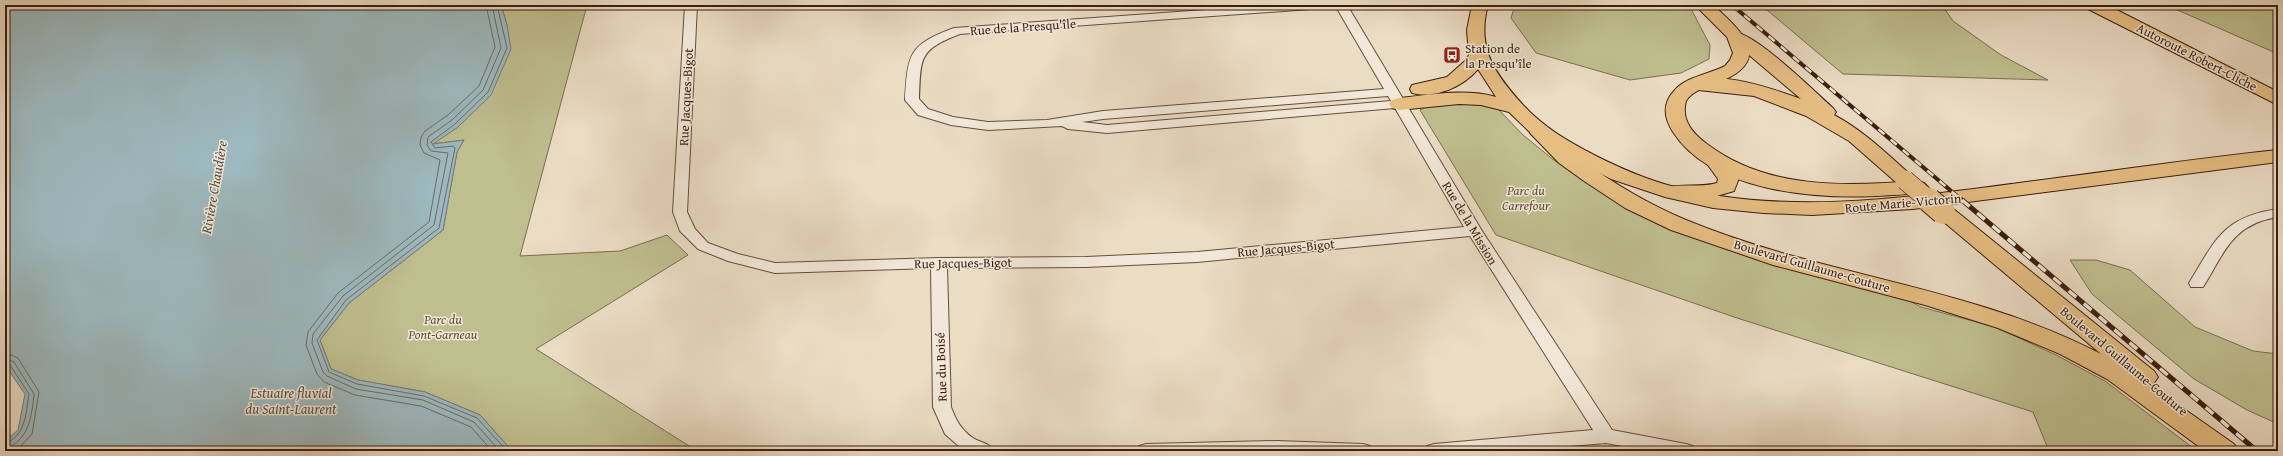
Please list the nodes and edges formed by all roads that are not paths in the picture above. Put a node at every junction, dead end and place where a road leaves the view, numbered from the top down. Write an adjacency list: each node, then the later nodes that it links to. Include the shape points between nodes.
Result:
1 (691, 5): 23 (street, Rue Jacques-Bigot, via 680,212 688,232 703,246 733,258 775,268)
2 (1325, 5): 8 (street, Rue de la Presqu'île)
3 (1341, 5): 13 (street, Rue de la Mission)
4 (1480, 5): 10 (main road, Boulevard Guillaume-Couture, via 1476,31)
5 (1703, 5): 9 (main road)
6 (2094, 5): 12 (main road, Autoroute Robert-Cliche)
7 (2122, 5): 12 (main road, Autoroute Robert-Cliche)
8 (1180, 10): 13 (street, Rue de la Presqu'île, via 958,31 931,41 920,49 915,58 912,100 924,112 951,121 988,126 1047,124 1107,129)
9 (1738, 38): 11 (main road, Route Marie-Victorin, via 1742,50 1737,64 1722,75); 16 (main road, via 1759,53)
10 (1478, 55): 13 (main road, via 1462,78 1446,85); 14 (main road, Boulevard Guillaume-Couture)
11 (1696, 85): 16 (main road, via 1720,84 1775,96); 19 (main road, Route Marie-Victorin, via 1676,100 1674,117 1688,139)
12 (2274, 91)
13 (1396, 98): 14 (main road, via 1482,99); 22 (street, Rue de la Mission)
14 (1514, 108): 15 (main road, Boulevard Guillaume-Couture)
15 (1540, 133): 20 (main road, Route Marie-Victorin, via 1612,174); 31 (main road, Boulevard Guillaume-Couture, via 1566,159 1591,177 1633,203 1679,225 1781,260 1931,299 2007,322 2069,348 2116,373)
16 (1850, 133): 32 (main road, Boulevard Guillaume-Couture, bridge, via 2168,396)
17 (2278, 145): 19 (main road, Route Marie-Victorin, via 2213,150 1975,182 1875,191 1798,188 1745,175)
18 (2278, 156): 20 (main road, Route Marie-Victorin, via 2001,193 1872,207 1764,208 1722,203)
19 (1715, 161): 20 (main road, via 1729,178 1727,187 1710,192)
20 (1671, 192)
21 (2278, 213): 24 (street, via 2259,214 2240,222 2229,231)
22 (1474, 231): 23 (street, Rue Jacques-Bigot, via 1197,257 1086,262); 25 (street, Rue de la Mission)
23 (939, 263): 26 (street, Rue du Boisé, via 942,406 951,429 967,443)
24 (2197, 282)
25 (1606, 436): 29 (street); 30 (street)
26 (985, 451)
27 (1146, 451): 28 (street, via 1278,448)
28 (1363, 451)
29 (1434, 451)
30 (1686, 451)
31 (2224, 451)
32 (2229, 451)

